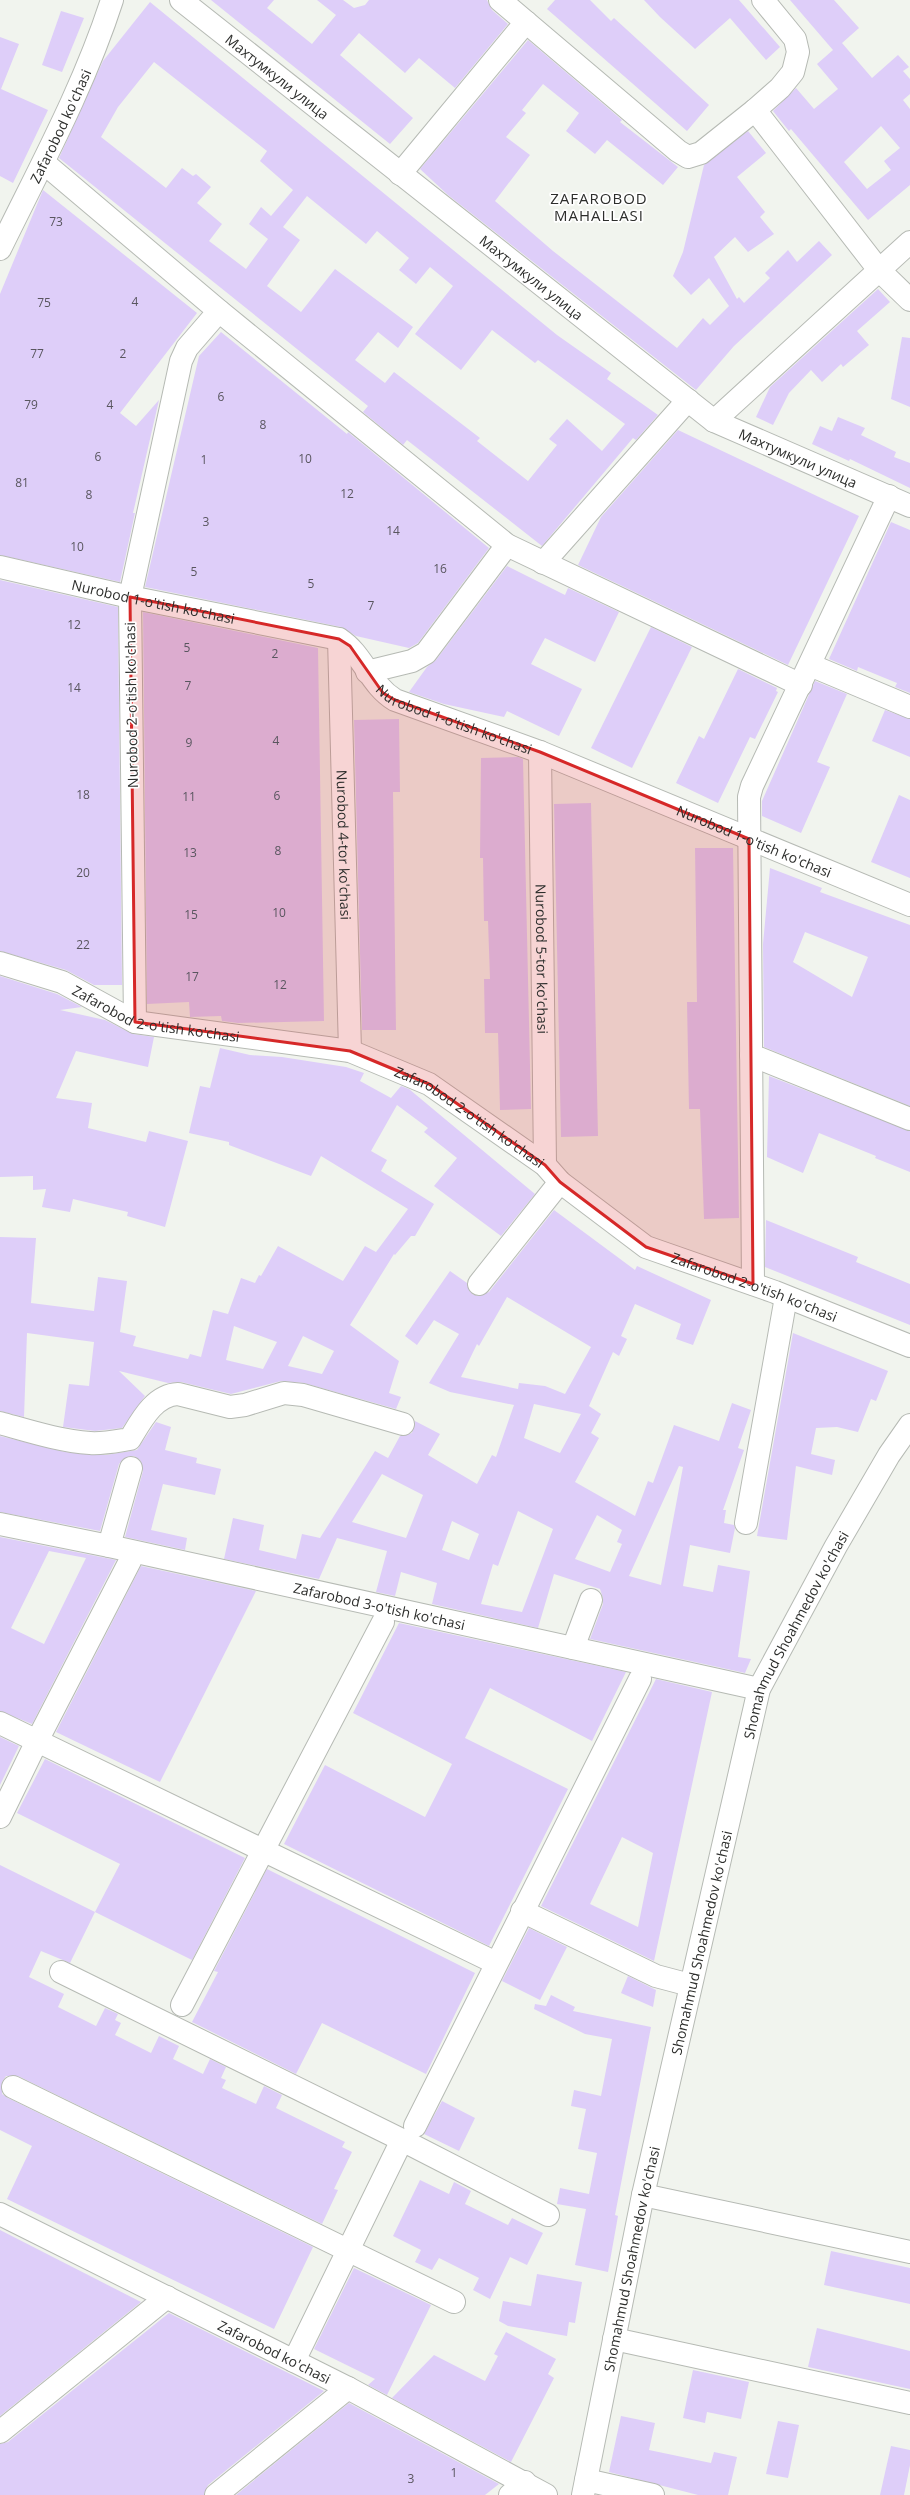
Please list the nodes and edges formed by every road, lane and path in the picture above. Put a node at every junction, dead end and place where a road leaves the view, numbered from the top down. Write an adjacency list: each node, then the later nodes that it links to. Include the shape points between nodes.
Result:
1 (112, 0): 7 (street, Zafarobod ko'chasi, via 91,58)
2 (181, 0): 8 (street, Махтумкули улица)
3 (500, 0): 5 (street)
4 (763, 0): 6 (street, via 795,39 798,52 793,72 780,88)
5 (526, 22): 6 (street, via 688,157 701,153); 8 (street)
6 (755, 110): 11 (street)
7 (44, 163): 10 (street, Zafarobod ko'chasi); 13 (street)
8 (400, 174): 14 (street, Махтумкули улица)
9 (910, 242): 11 (street)
10 (0, 249)
11 (879, 270): 12 (street); 15 (street)
12 (910, 300)
13 (219, 311): 18 (street); 21 (street, Nurobod 2-o'tish ko'chasi, via 187,348 181,361)
14 (688, 400): 15 (street, Махтумкули улица); 19 (street)
15 (714, 421): 16 (street, Махтумкули улица)
16 (889, 496): 17 (street, Махтумкули улица); 23 (street)
17 (910, 506)
18 (507, 545): 19 (street); 24 (street, via 426,653 420,658)
19 (543, 563): 25 (street)
20 (0, 567): 21 (street, Nurobod 1-o'tish ko'chasi)
21 (130, 597): 22 (street, Nurobod 1-o'tish ko'chasi); 31 (street, Nurobod 2-o'tish ko'chasi)
22 (339, 639): 24 (street, Nurobod 1-o'tish ko'chasi, via 350,646); 32 (street, Nurobod 4-tor ko'chasi)
23 (810, 665): 25 (street); 26 (street)
24 (367, 672): 27 (street, Nurobod 1-o'tish ko'chasi, via 383,693 395,700)
25 (801, 685): 28 (street, via 752,786 749,797)
26 (910, 707)
27 (540, 752): 28 (street, Nurobod 1-o'tish ko'chasi); 35 (street, Nurobod 5-tor ko'chasi)
28 (749, 839): 29 (street, Nurobod 1-o'tish ko'chasi); 33 (street)
29 (910, 905)
30 (0, 963): 31 (street, Zafarobod 2-o'tish ko'chasi, via 62,982)
31 (135, 1022): 32 (street, Zafarobod 2-o'tish ko'chasi)
32 (350, 1051): 35 (street, Zafarobod 2-o'tish ko'chasi, via 429,1084)
33 (751, 1055): 34 (street); 38 (street)
34 (910, 1119)
35 (545, 1165): 36 (street, Zafarobod 2-o'tish ko'chasi)
36 (560, 1182): 37 (street); 38 (street, Zafarobod 2-o'tish ko'chasi, via 646,1248)
37 (479, 1284)
38 (753, 1284): 39 (street, Zafarobod 2-o'tish ko'chasi)
39 (786, 1297): 40 (street, Zafarobod 2-o'tish ko'chasi); 45 (street)
40 (910, 1346)
41 (0, 1424): 42 (street, via 90,1443 103,1443 130,1439 149,1411 168,1395 178,1394 230,1407 284,1393 303,1395)
42 (403, 1424)
43 (910, 1425): 53 (street, Shomahmud Shoahmedov ko'chasi, via 889,1455 840,1539)
44 (131, 1468): 47 (street)
45 (746, 1523)
46 (0, 1524): 47 (street, Zafarobod 3-o'tish ko'chasi)
47 (109, 1546): 51 (street, Zafarobod 3-o'tish ko'chasi)
48 (130, 1561): 55 (street)
49 (591, 1600): 51 (street)
50 (383, 1622): 57 (street)
51 (573, 1648): 53 (street, Zafarobod 3-o'tish ko'chasi)
52 (640, 1679): 58 (street)
53 (759, 1688): 61 (street, Shomahmud Shoahmedov ko'chasi)
54 (0, 1723): 55 (street)
55 (36, 1741): 56 (street); 57 (street)
56 (0, 1817)
57 (262, 1850): 59 (street); 62 (street)
58 (522, 1911): 59 (street); 61 (street, via 656,1976)
59 (496, 1963): 64 (street)
60 (61, 1972): 64 (street)
61 (690, 1985): 65 (street, Shomahmud Shoahmedov ko'chasi)
62 (182, 2006)
63 (14, 2087): 68 (street)
64 (409, 2133): 67 (street); 68 (street)
65 (643, 2194): 69 (street); 72 (street, Shomahmud Shoahmedov ko'chasi)
66 (0, 2214): 70 (street, Zafarobod ko'chasi)
67 (548, 2215)
68 (348, 2250): 71 (street); 73 (street)
69 (910, 2252)
70 (167, 2297): 73 (street, Zafarobod ko'chasi); 76 (street)
71 (454, 2302)
72 (614, 2338): 75 (street); 77 (street, Shomahmud Shoahmedov ko'chasi)
73 (294, 2361): 74 (street, Zafarobod ko'chasi)
74 (348, 2388): 78 (street, Zafarobod ko'chasi); 79 (street)
75 (910, 2403)
76 (0, 2432)
77 (584, 2488): 81 (street)
78 (517, 2489): 80 (street, Zafarobod ko'chasi)
79 (216, 2495)
80 (546, 2495)
81 (653, 2495)

